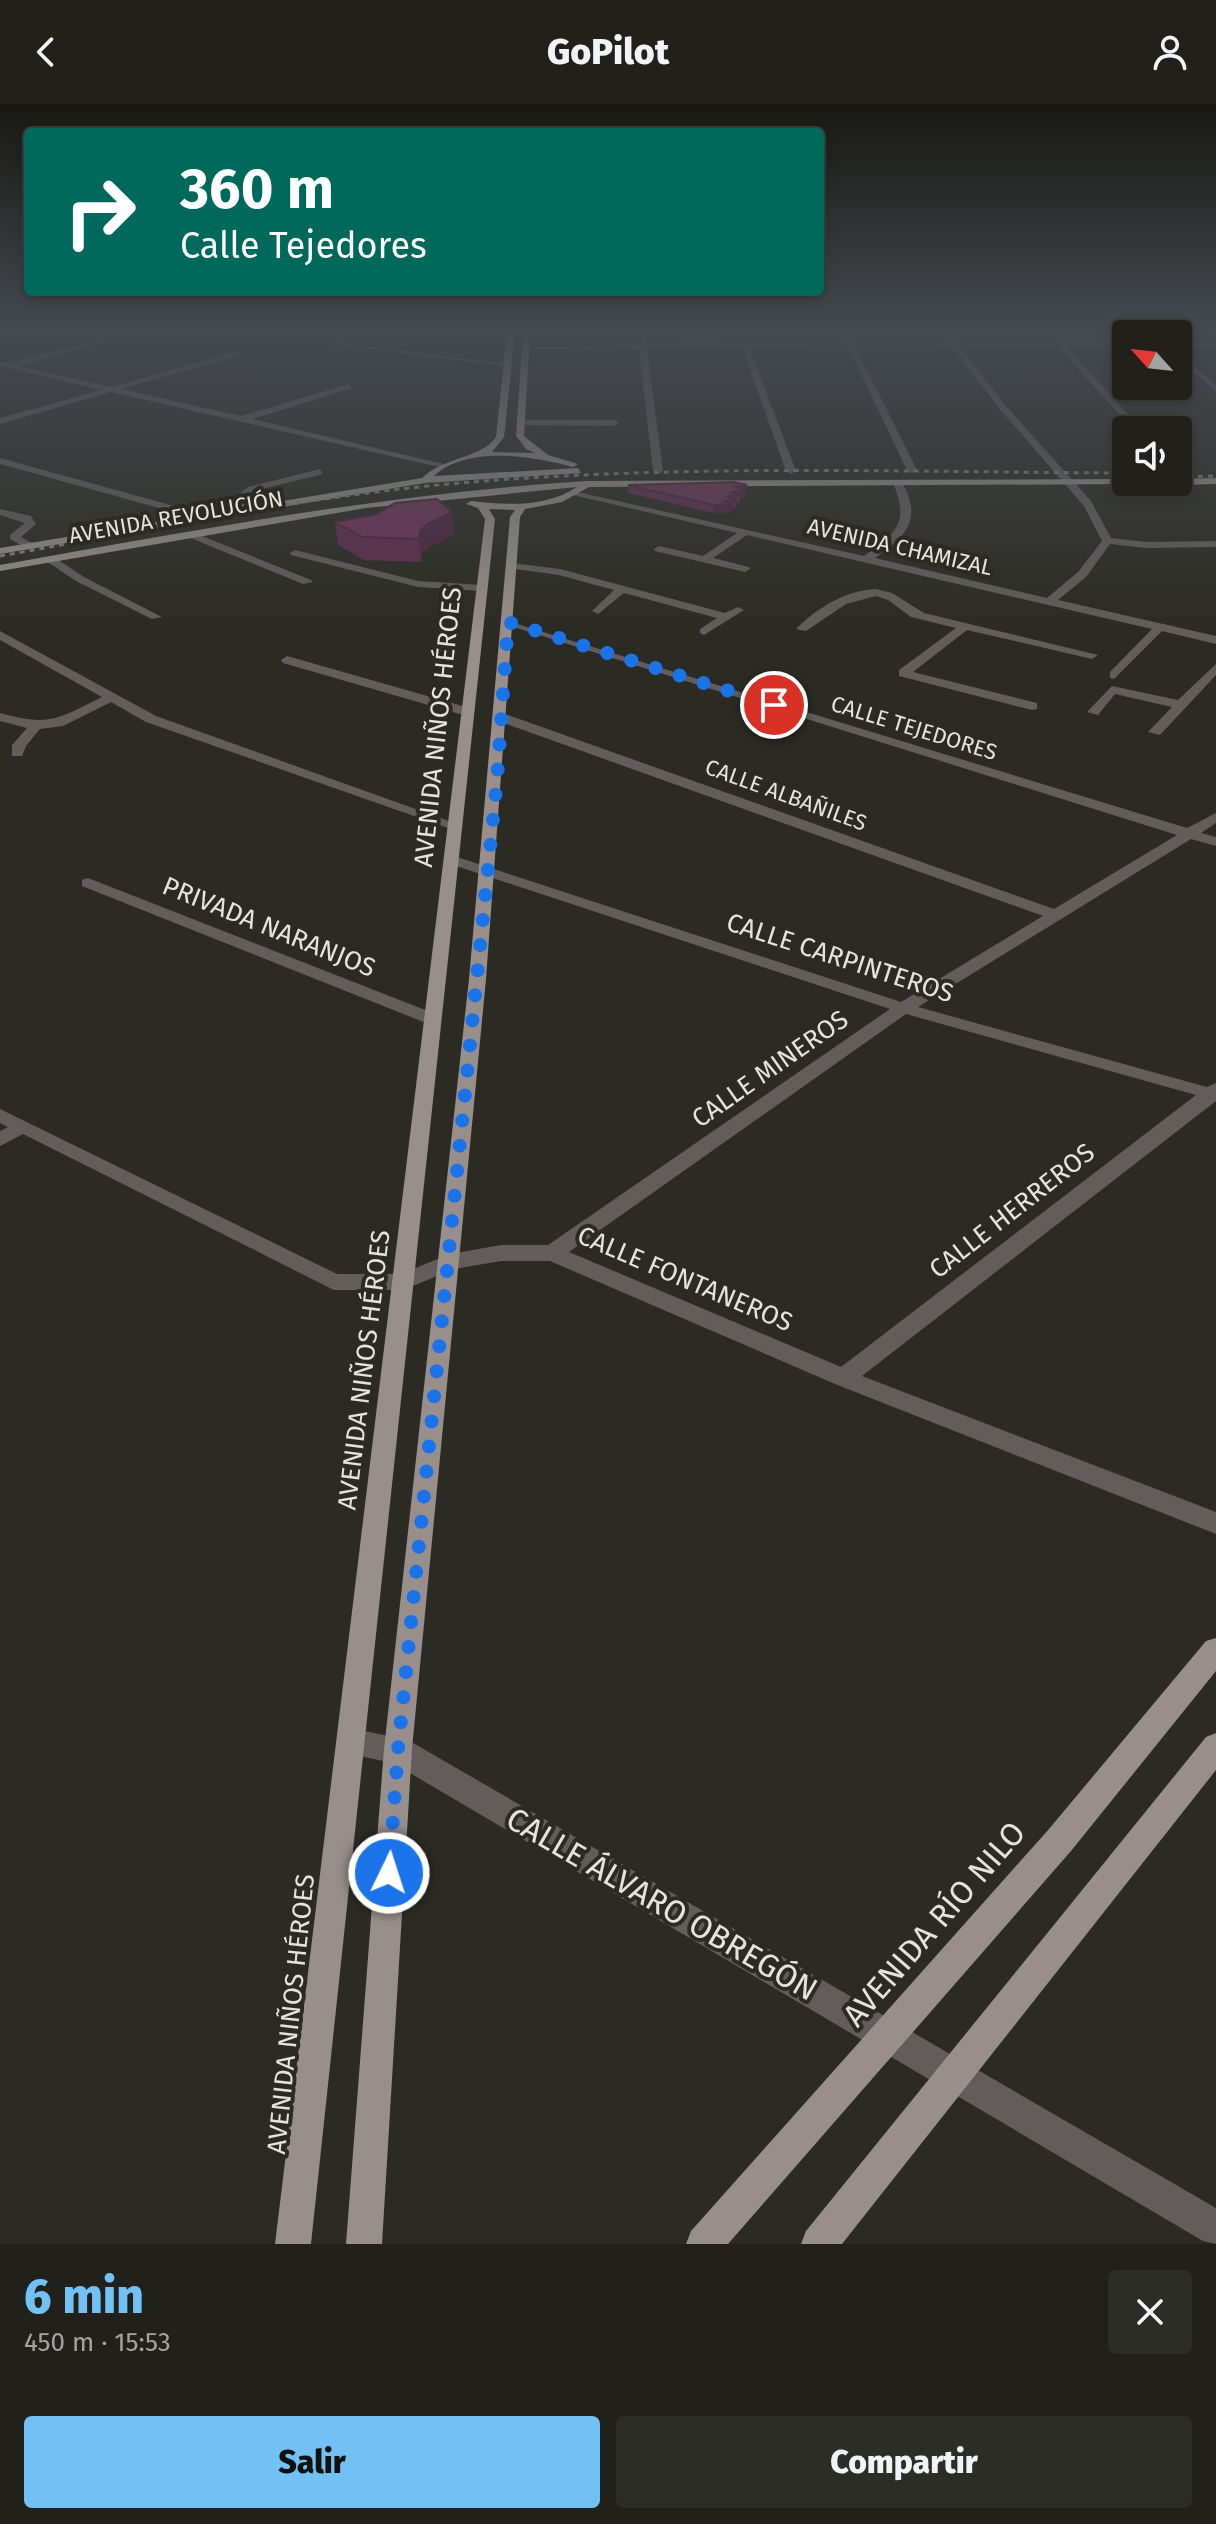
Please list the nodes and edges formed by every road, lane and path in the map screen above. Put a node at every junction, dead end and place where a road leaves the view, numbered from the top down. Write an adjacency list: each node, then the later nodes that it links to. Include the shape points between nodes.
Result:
1 (293, 431): 11 (street)
2 (501, 431): 8 (main road, via 493,448)
3 (521, 431): 9 (main road, via 522,442)
4 (654, 431): 21 (street)
5 (776, 431): 24 (street)
6 (893, 431): 15 (street)
7 (1025, 431): 18 (street)
8 (469, 458): 9 (main road); 11 (main road)
9 (551, 458): 19 (main road)
10 (0, 461): 41 (street)
11 (443, 465): 26 (main road)
12 (1070, 469): 18 (main road)
13 (806, 470): 24 (main road)
14 (897, 470): 15 (main road)
15 (912, 470): 16 (main road)
16 (927, 470)
17 (1042, 470): 18 (main road)
18 (1057, 470): 28 (street)
19 (585, 471): 26 (main road, AVENIDA REVOLUCIÓN); 32 (main road)
20 (643, 471): 21 (main road)
21 (658, 471): 22 (main road)
22 (673, 471)
23 (776, 471): 24 (main road)
24 (791, 471)
25 (320, 472): 39 (street, via 251,489 244,494)
26 (425, 480): 34 (main road); 39 (main road, AVENIDA REVOLUCIÓN)
27 (1216, 481): 30 (main road)
28 (1067, 482): 29 (main road, AVENIDA REVOLUCIÓN); 31 (main road, AVENIDA REVOLUCIÓN); 47 (street, via 1088,501)
29 (1112, 482)
30 (1192, 482)
31 (898, 483): 32 (main road, AVENIDA REVOLUCIÓN); 56 (street, via 908,504 907,521)
32 (587, 484): 33 (main road); 34 (main road, AVENIDA REVOLUCIÓN)
33 (576, 493): 36 (main road); 37 (street, AVENIDA CHAMIZAL)
34 (439, 496): 38 (main road); 44 (main road, AVENIDA REVOLUCIÓN)
35 (647, 500): 37 (street)
36 (523, 505): 38 (main road); 58 (main road, via 515,517)
37 (627, 505): 42 (street, AVENIDA CHAMIZAL)
38 (482, 506): 63 (main road, AVENIDA NIÑOS HÉROES, via 490,519)
39 (245, 509): 41 (main road, AVENIDA REVOLUCIÓN)
40 (0, 512): 45 (street, via 27,518 31,524)
41 (199, 516): 50 (main road, AVENIDA REVOLUCIÓN)
42 (745, 532): 56 (street, AVENIDA CHAMIZAL); 57 (street)
43 (0, 533): 45 (street)
44 (192, 535): 55 (main road, AVENIDA REVOLUCIÓN); 62 (street)
45 (14, 537): 46 (street); 50 (street)
46 (0, 540)
47 (1107, 541): 49 (street); 66 (street, via 1076,582)
48 (1216, 544): 49 (street)
49 (1146, 545): 54 (street)
50 (30, 546): 52 (main road, AVENIDA REVOLUCIÓN)
51 (659, 549): 57 (street)
52 (0, 551)
53 (295, 553): 63 (street, via 418,584)
54 (1202, 557)
55 (50, 559): 59 (main road, AVENIDA REVOLUCIÓN); 69 (street)
56 (867, 559): 61 (street, AVENIDA CHAMIZAL)
57 (704, 560): 60 (street)
58 (512, 566): 64 (street, via 556,571); 71 (main road)
59 (0, 568)
60 (745, 569)
61 (925, 573): 65 (street); 66 (street, AVENIDA CHAMIZAL)
62 (307, 582)
63 (482, 588): 85 (main road, AVENIDA NIÑOS HÉROES)
64 (622, 589): 68 (street); 70 (street)
65 (890, 596): 72 (street, via 911,613); 74 (street, via 852,595)
66 (1050, 601): 73 (street, AVENIDA CHAMIZAL)
67 (738, 610): 70 (street)
68 (598, 611)
69 (156, 617)
70 (726, 617): 75 (street)
71 (508, 622): 88 (main road); 94 (street, CALLE TEJEDORES)
72 (964, 627): 78 (street); 83 (street, via 903,673)
73 (1160, 627): 77 (street, AVENIDA CHAMIZAL); 81 (street)
74 (802, 629)
75 (704, 631)
76 (2, 639): 82 (street)
77 (1216, 640)
78 (1092, 655)
79 (287, 660): 85 (street)
80 (1216, 668): 84 (street)
81 (1114, 675)
82 (112, 697): 89 (street, via 55,725); 93 (street, via 151,719)
83 (1032, 706)
84 (1177, 710): 86 (street, via 1103,700); 90 (street)
85 (468, 712): 93 (main road, AVENIDA NIÑOS HÉROES)
86 (1093, 712)
87 (0, 717): 89 (street)
88 (503, 718): 97 (main road); 99 (street, CALLE ALBAÑILES)
89 (34, 728): 91 (street)
90 (1155, 732)
91 (17, 753)
92 (1216, 817): 94 (street, CALLE MINEROS)
93 (456, 826): 96 (main road, AVENIDA NIÑOS HÉROES)
94 (1186, 834): 95 (street, CALLE TEJEDORES); 99 (street, CALLE MINEROS)
95 (1216, 842)
96 (452, 860): 97 (street, CALLE CARPINTEROS); 101 (main road, AVENIDA NIÑOS HÉROES)
97 (488, 872): 100 (street, CALLE CARPINTEROS); 107 (main road)
98 (88, 883): 101 (street, PRIVADA NARANJOS)
99 (1054, 914): 100 (street, CALLE MINEROS)
100 (903, 1008): 102 (street, CALLE CARPINTEROS); 106 (street, CALLE MINEROS)
101 (432, 1019): 108 (main road, AVENIDA NIÑOS HÉROES)
102 (1214, 1092): 109 (street, CALLE HERREROS)
103 (0, 1115): 104 (street, CALLE FONTANEROS)
104 (21, 1127): 105 (street); 108 (street, CALLE FONTANEROS, via 334,1282)
105 (0, 1140)
106 (552, 1253): 107 (street, CALLE FONTANEROS, via 501,1253); 109 (street, CALLE FONTANEROS)
107 (450, 1262): 108 (street, CALLE FONTANEROS); 114 (main road)
108 (403, 1282): 112 (main road, AVENIDA NIÑOS HÉROES)
109 (843, 1378): 110 (street, CALLE FONTANEROS)
110 (1216, 1523)
111 (1216, 1650): 115 (main road, AVENIDA RÍO NILO, via 1060,1840)
112 (350, 1742): 114 (street, CALLE ÁLVARO OBREGÓN); 118 (main road, AVENIDA NIÑOS HÉROES)
113 (1216, 1747): 116 (main road)
114 (398, 1750): 115 (street, CALLE ÁLVARO OBREGÓN); 119 (main road)
115 (887, 2035): 116 (street, CALLE ÁLVARO OBREGÓN); 120 (main road, AVENIDA RÍO NILO)
116 (956, 2074): 117 (street, CALLE ÁLVARO OBREGÓN); 121 (main road)
117 (1216, 2228)
118 (293, 2244)
119 (364, 2244)
120 (704, 2244)
121 (819, 2244)

